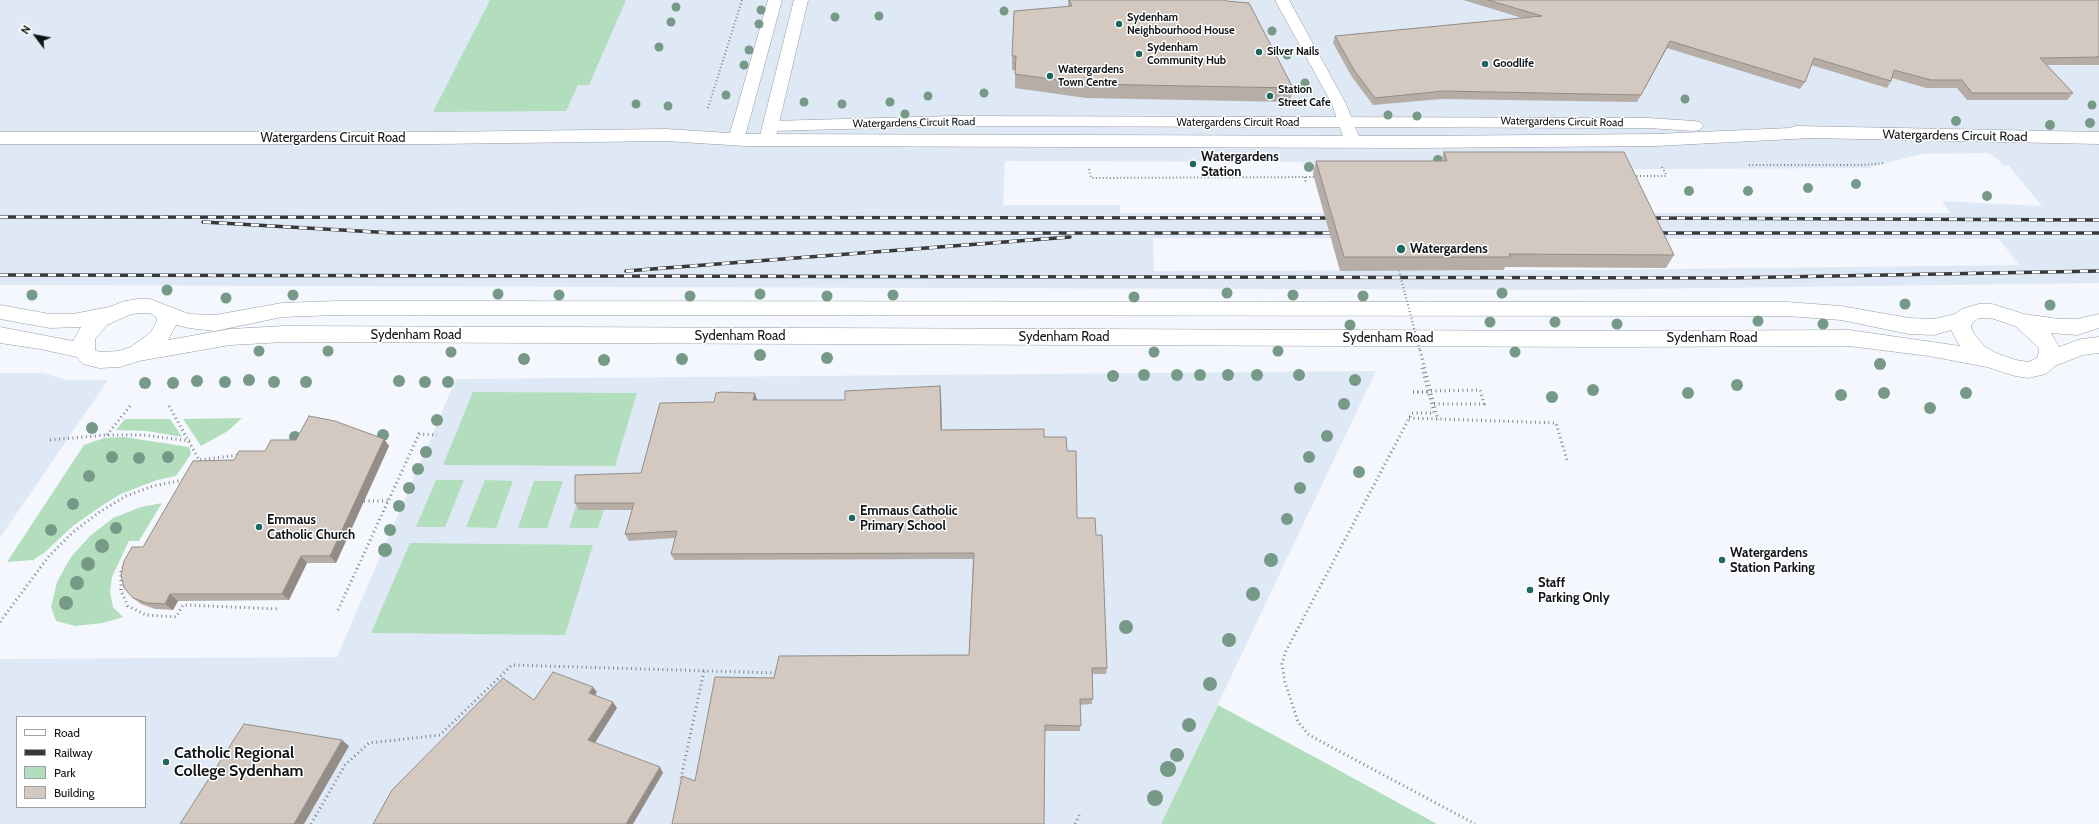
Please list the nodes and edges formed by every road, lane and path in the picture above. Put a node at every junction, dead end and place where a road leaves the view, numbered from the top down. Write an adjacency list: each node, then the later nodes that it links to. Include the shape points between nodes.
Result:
1 (742, 0): 5 (path)
2 (775, 0): 7 (lane)
3 (801, 0): 8 (lane)
4 (1282, 0): 6 (lane)
5 (708, 108)
6 (1347, 122): 8 (street, Watergardens Circuit Road, via 954,121); 9 (street, Watergardens Circuit Road, via 1648,123); 12 (lane)
7 (737, 133): 8 (street, Watergardens Circuit Road); 10 (street, Watergardens Circuit Road, via 436,138)
8 (769, 133): 12 (street, Watergardens Circuit Road)
9 (1810, 133): 11 (street, Watergardens Circuit Road); 12 (street, Watergardens Circuit Road, via 1655,140)
10 (0, 138)
11 (2099, 138)
12 (1353, 142)
13 (1660, 165): 14 (path, via 1667,176)
14 (1629, 176)
15 (1306, 177): 16 (path); 17 (path); 18 (path)
16 (1321, 177)
17 (1091, 178)
18 (1306, 184)
19 (1405, 265): 36 (path, bridge, via 1397,265)
20 (1298, 310): 23 (street, Sydenham Road, via 337,308 282,310 215,323 189,321); 24 (street, Sydenham Road, via 1787,309 1841,313 1909,326 1934,327); 28 (street)
21 (0, 312): 22 (street, via 50,321 73,321)
22 (112, 314): 23 (street, Sydenham Road, via 138,306 150,306 160,309); 30 (street, via 100,320 88,332 83,344)
23 (165, 314): 31 (street, via 167,321 159,338)
24 (1962, 320): 25 (street, Sydenham Road, via 1969,314 1992,311); 32 (street, via 1960,327 1963,335 1977,352)
25 (2022, 321): 26 (street, via 2059,327 2077,327); 33 (street, via 2048,344)
26 (2099, 321)
27 (0, 335): 30 (street, via 40,340)
28 (1317, 338): 31 (street, Sydenham Road, via 285,334 230,337); 32 (street, Sydenham Road, via 1849,338 1929,348)
29 (2099, 345): 33 (street, via 2081,347)
30 (84, 351): 31 (street, via 90,358 104,360 120,359)
31 (138, 352)
32 (1989, 360): 33 (street, Sydenham Road, via 2028,370 2038,368)
33 (2048, 360)
34 (1422, 367): 36 (path)
35 (1413, 392): 36 (path, bridge)
36 (1430, 392): 37 (path); 37 (path, via 1480,390 1484,404); 41 (path, bridge)
37 (1431, 404): 40 (path, via 1434,412 1412,412)
38 (130, 406): 42 (path)
39 (169, 406): 45 (path)
40 (1409, 418): 41 (path); 63 (path, via 1282,664 1298,722 1309,736)
41 (1438, 420): 48 (path, via 1556,423)
42 (106, 435): 44 (path); 45 (path, via 144,435)
43 (437, 435): 52 (path, via 418,434)
44 (50, 440)
45 (190, 441): 47 (path)
46 (241, 455): 47 (path)
47 (199, 460): 49 (path)
48 (1567, 460)
49 (196, 467)
50 (184, 486): 56 (path, via 188,480 152,486 126,496 101,511 73,532 50,556)
51 (364, 501): 52 (path)
52 (388, 501): 55 (path)
53 (124, 565): 54 (path, via 121,570 121,591 128,606 146,615 176,617 184,605)
54 (280, 609)
55 (338, 610)
56 (0, 622)
57 (704, 671): 58 (path); 59 (path); 61 (path, via 512,665 440,735 369,743 345,765)
58 (779, 673)
59 (680, 786)
60 (1080, 814): 62 (path)
61 (311, 824)
62 (1075, 824)
63 (1475, 824)

